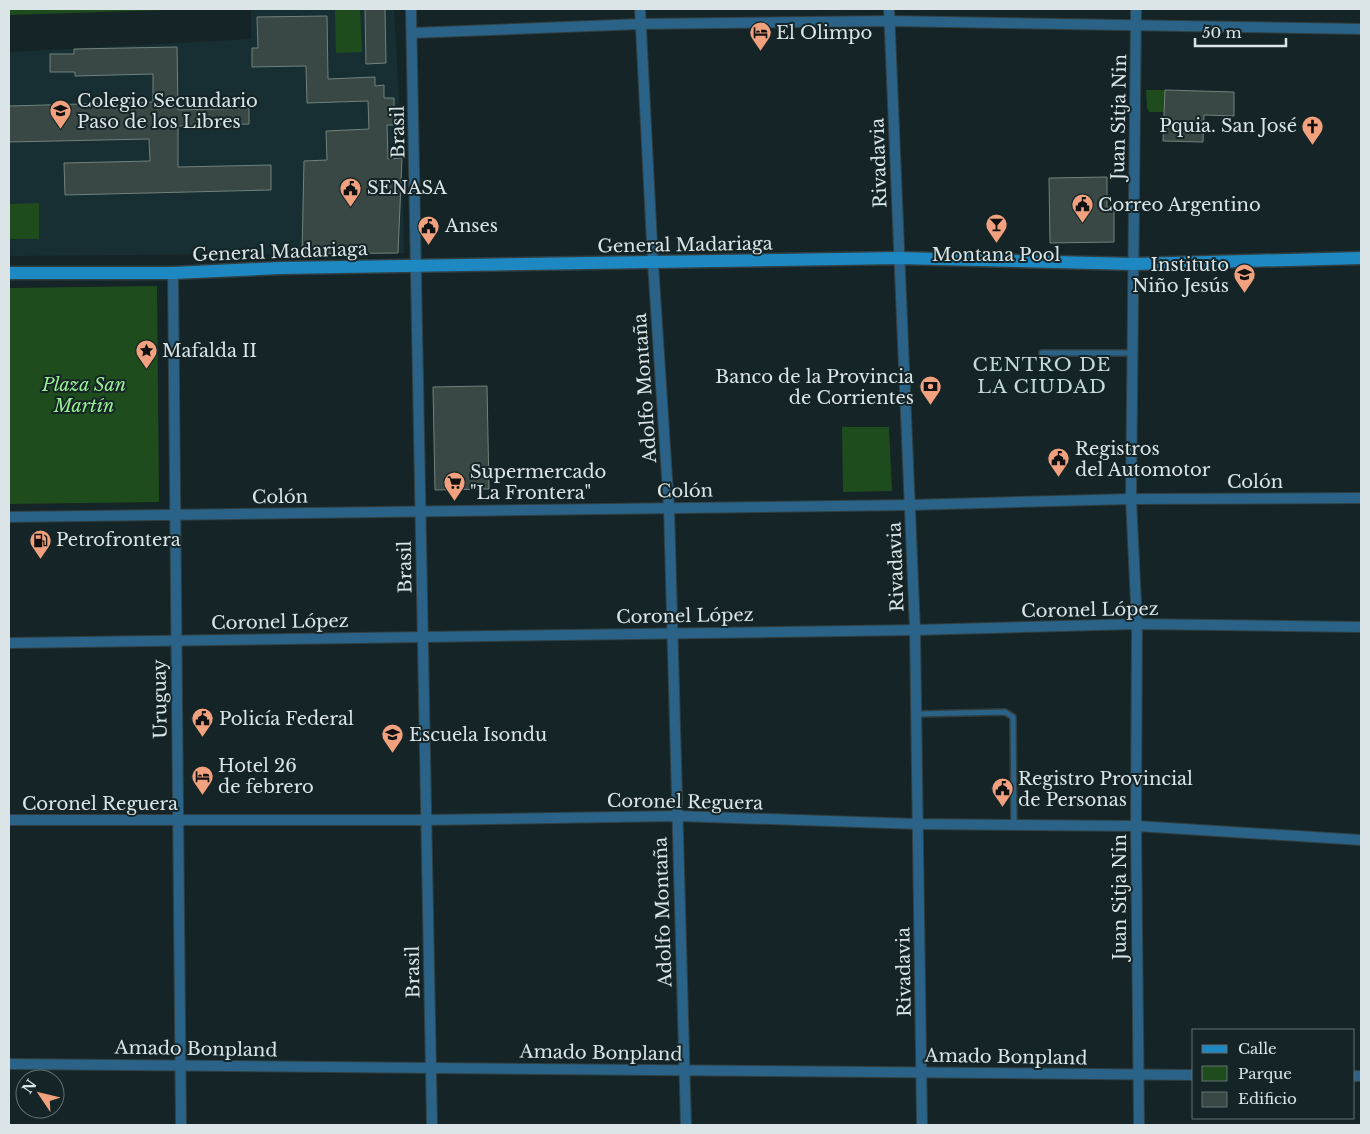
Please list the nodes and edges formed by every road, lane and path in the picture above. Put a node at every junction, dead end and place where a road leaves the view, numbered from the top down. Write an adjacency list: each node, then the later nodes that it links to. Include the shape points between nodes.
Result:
1 (411, 9): 9 (street, Brasil)
2 (640, 9): 6 (street, Adolfo Montaña)
3 (889, 9): 5 (street, Rivadavia)
4 (1136, 9): 7 (street, Juan Sitja Nin)
5 (889, 21): 6 (street); 7 (street); 10 (street, Rivadavia)
6 (641, 24): 9 (street); 12 (street, Adolfo Montaña)
7 (1137, 25): 8 (street); 13 (street, Juan Sitja Nin)
8 (1361, 28)
9 (412, 33): 14 (street, Brasil)
10 (899, 258): 12 (street, General Madariaga); 13 (street, General Madariaga); 21 (street, Rivadavia)
11 (1361, 258): 13 (street, General Madariaga)
12 (653, 263): 14 (street, General Madariaga); 22 (street, Adolfo Montaña)
13 (1133, 264): 18 (street, Juan Sitja Nin)
14 (417, 266): 16 (street, General Madariaga); 23 (street, Brasil)
15 (9, 273): 16 (street, General Madariaga)
16 (173, 273): 24 (street, Uruguay)
17 (1042, 353): 18 (lane)
18 (1132, 353): 20 (street, Juan Sitja Nin)
19 (1361, 498): 20 (street, Colón)
20 (1131, 499): 21 (street, Colón); 26 (street, Juan Sitja Nin)
21 (910, 505): 22 (street, Colón); 28 (street, Rivadavia)
22 (668, 508): 23 (street, Colón); 29 (street, Adolfo Montaña)
23 (421, 511): 24 (street, Colón); 30 (street, Brasil)
24 (176, 515): 25 (street, Colón); 31 (street, Uruguay)
25 (9, 517)
26 (1137, 624): 27 (street, Coronel López); 28 (street, Coronel López); 40 (street, Juan Sitja Nin)
27 (1361, 627)
28 (915, 630): 29 (street, Coronel López); 33 (street, Rivadavia)
29 (672, 633): 30 (street, Coronel López); 34 (street, Adolfo Montaña)
30 (423, 636): 31 (street, Coronel López); 37 (street, Brasil)
31 (176, 640): 32 (street, Coronel López); 36 (street, Uruguay)
32 (9, 643)
33 (916, 714): 38 (street, Rivadavia); 39 (lane, via 1005,712 1013,718)
34 (677, 816): 37 (street, Coronel Reguera); 38 (street, Coronel Reguera); 45 (street, Adolfo Montaña)
35 (9, 820): 36 (street, Coronel Reguera)
36 (178, 820): 37 (street, Coronel Reguera); 43 (street, Uruguay)
37 (426, 820): 44 (street, Brasil)
38 (918, 824): 39 (street, Coronel Reguera); 46 (street, Rivadavia)
39 (1014, 825): 40 (street, Coronel Reguera)
40 (1136, 826): 41 (street, Coronel Reguera); 47 (street, Juan Sitja Nin)
41 (1361, 840)
42 (9, 1064): 43 (street, Amado Bonpland)
43 (181, 1065): 44 (street, Amado Bonpland); 49 (street, Uruguay)
44 (430, 1068): 45 (street, Amado Bonpland); 50 (street, Brasil)
45 (684, 1070): 46 (street, Amado Bonpland); 51 (street, Adolfo Montaña)
46 (922, 1072): 47 (street, Amado Bonpland); 52 (street, Rivadavia)
47 (1137, 1074): 48 (street, Amado Bonpland); 53 (street, Juan Sitja Nin)
48 (1192, 1075)
49 (181, 1125)
50 (432, 1125)
51 (686, 1125)
52 (922, 1125)
53 (1139, 1125)

